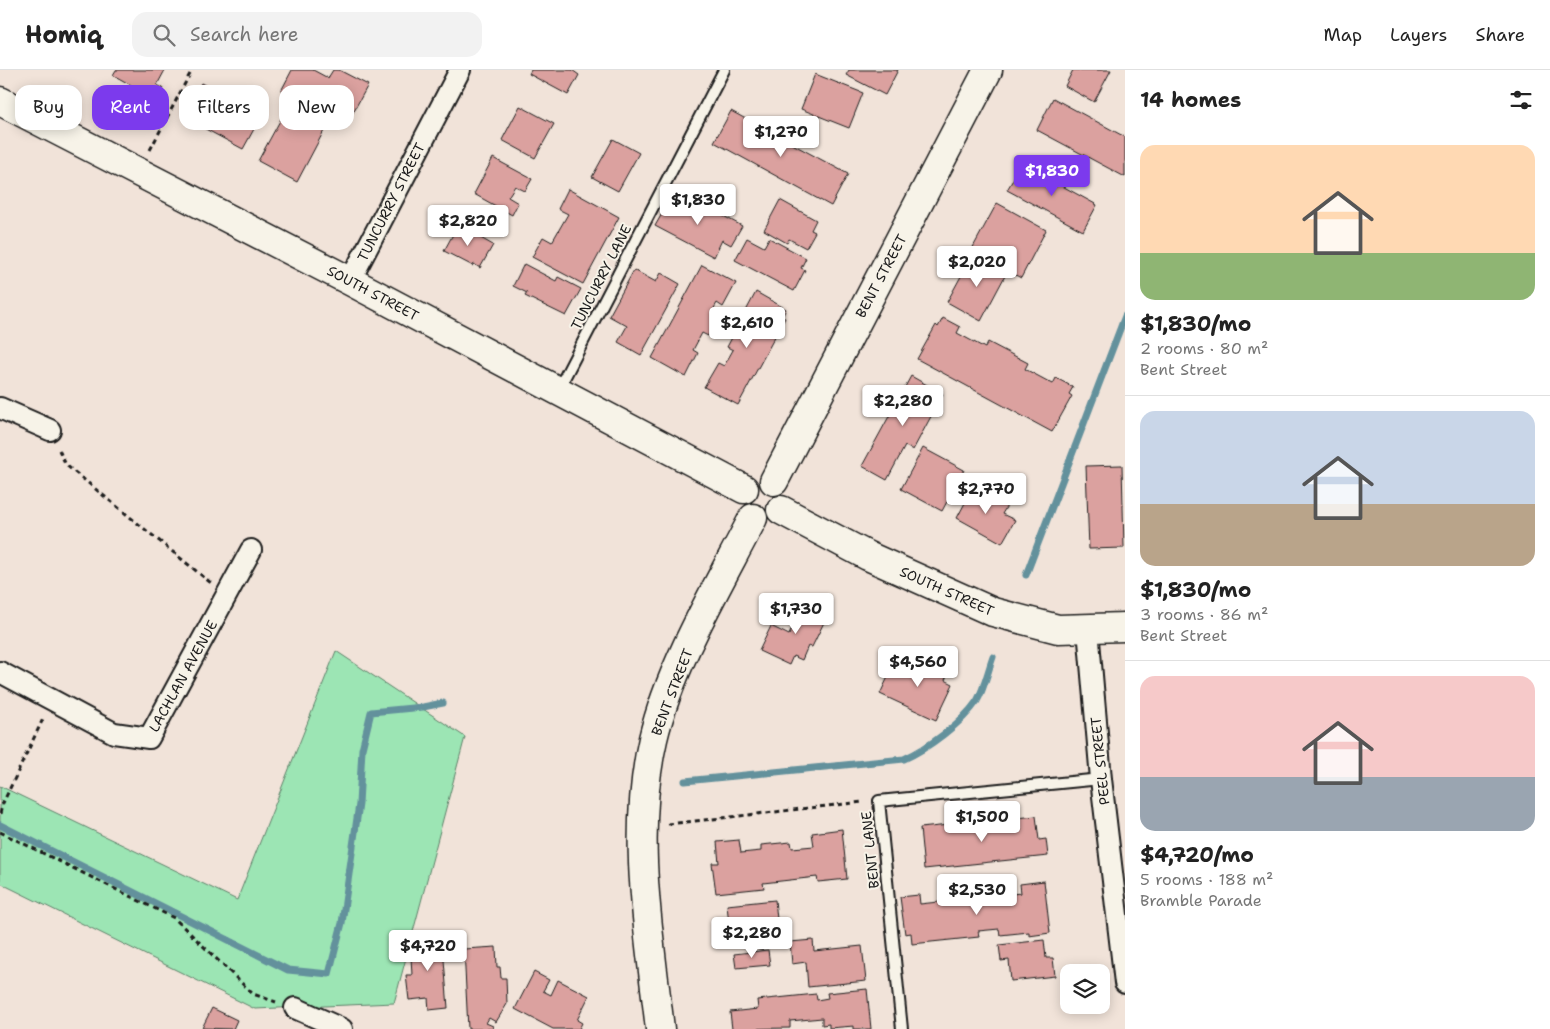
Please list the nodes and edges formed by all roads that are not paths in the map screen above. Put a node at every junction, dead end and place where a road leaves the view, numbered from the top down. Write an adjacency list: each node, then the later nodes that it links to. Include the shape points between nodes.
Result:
1 (460, 70): 5 (street, TUNCURRY STREET)
2 (724, 70): 6 (lane, TUNCURRY LANE)
3 (988, 70): 9 (street, BENT STREET)
4 (0, 101): 5 (street, SOUTH STREET)
5 (350, 281): 6 (street, SOUTH STREET)
6 (558, 390): 10 (street, SOUTH STREET)
7 (0, 408): 8 (street)
8 (50, 430)
9 (774, 481): 10 (street, via 757,478); 11 (street, via 784,493)
10 (744, 489): 12 (street, via 742,505)
11 (781, 510): 12 (street, via 769,520); 15 (street, SOUTH STREET, via 868,556 975,605 1058,629)
12 (753, 518): 21 (street, BENT STREET, via 696,630 661,713 648,763 642,827 644,888)
13 (251, 550): 16 (street, LACHLAN AVENUE, via 149,738 114,733)
14 (1125, 627): 15 (street, SOUTH STREET)
15 (1088, 629): 17 (street, PEEL STREET)
16 (0, 672)
17 (1101, 779): 18 (street, PEEL STREET); 22 (lane, BENT LANE, via 879,801)
18 (1125, 983)
19 (295, 1008): 20 (street)
20 (342, 1029)
21 (660, 1029)
22 (902, 1029)

